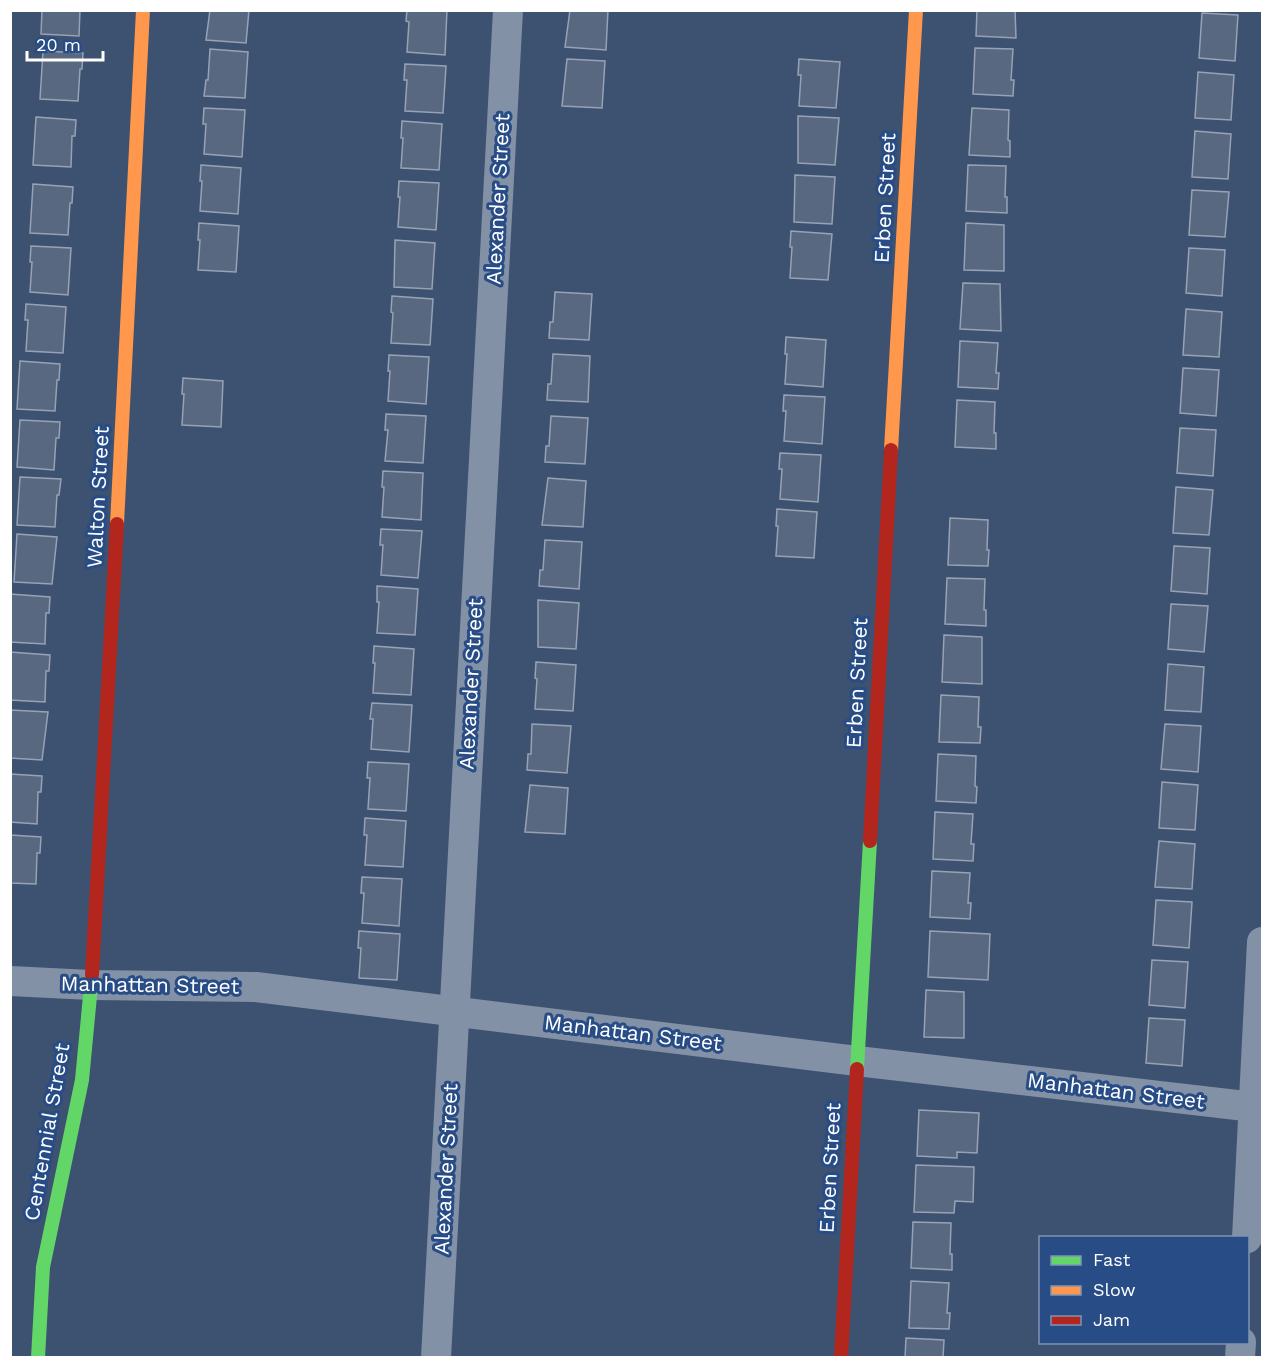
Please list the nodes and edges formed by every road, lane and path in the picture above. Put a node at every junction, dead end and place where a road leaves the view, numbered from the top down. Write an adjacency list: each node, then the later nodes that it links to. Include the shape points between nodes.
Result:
1 (143, 10): 6 (street, Walton Street)
2 (508, 10): 7 (street, Alexander Street)
3 (916, 10): 8 (street, Erben Street)
4 (1263, 942): 9 (street)
5 (10, 981): 6 (street, Manhattan Street)
6 (91, 986): 7 (street, Manhattan Street, via 256,987); 11 (street, Centennial Street, via 82,1080 43,1267)
7 (454, 1011): 8 (street, Manhattan Street); 12 (street, Alexander Street)
8 (857, 1061): 9 (street, Manhattan Street); 13 (street, Erben Street)
9 (1254, 1107): 10 (street)
10 (1247, 1236)
11 (38, 1358)
12 (436, 1358)
13 (841, 1358)

